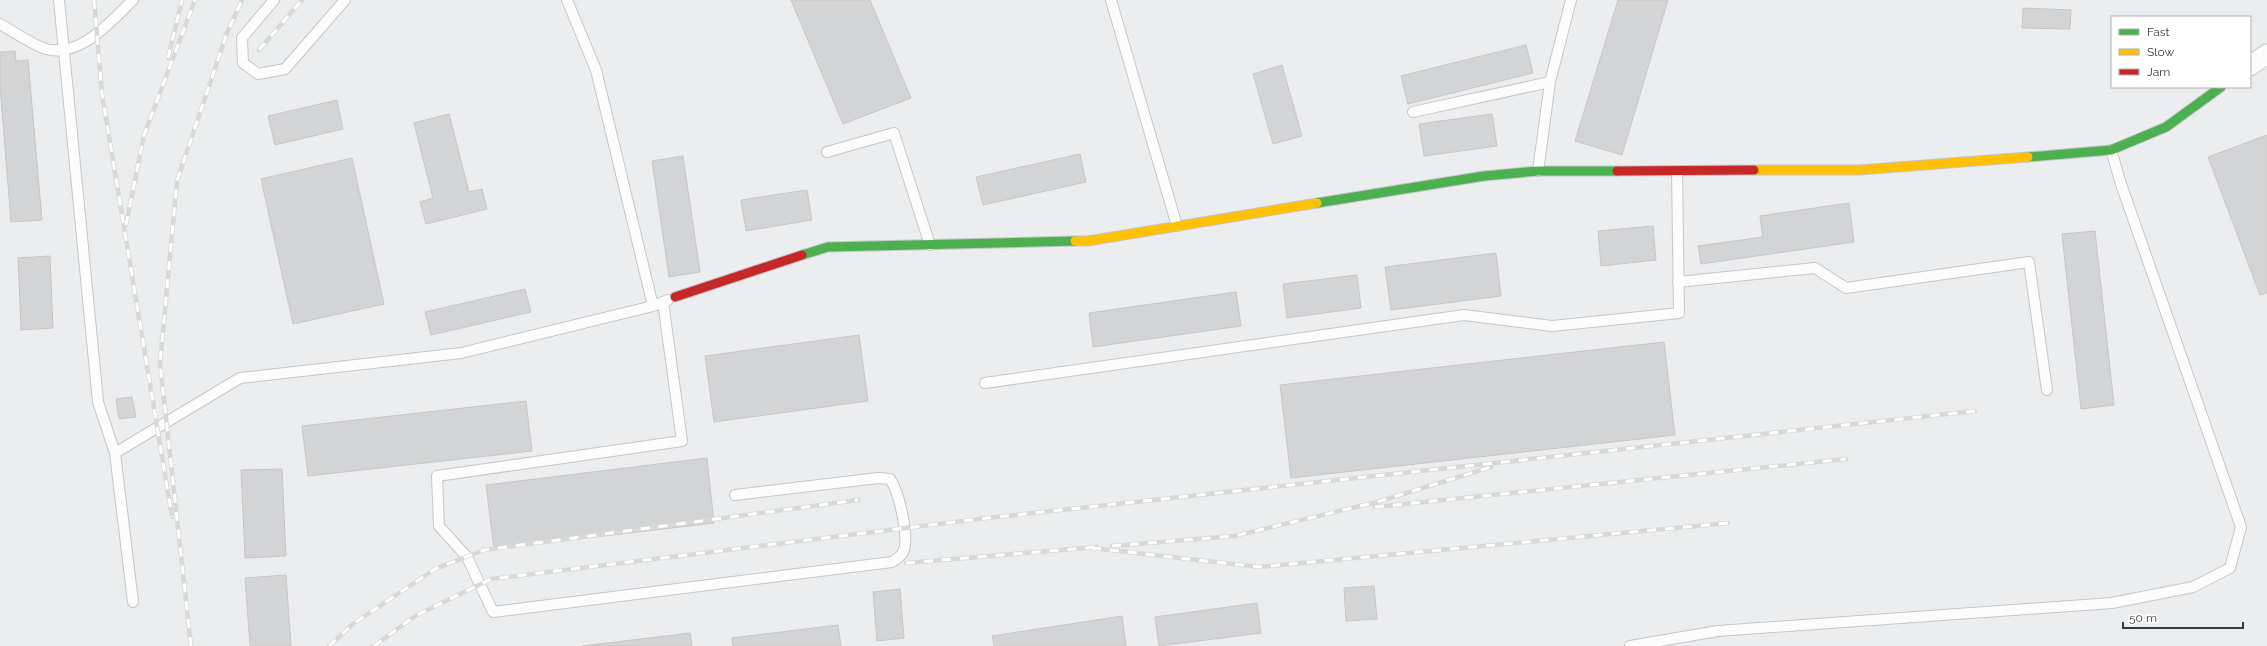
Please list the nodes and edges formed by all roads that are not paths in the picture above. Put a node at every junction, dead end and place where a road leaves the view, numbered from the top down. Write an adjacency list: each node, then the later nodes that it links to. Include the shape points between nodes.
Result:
1 (59, 0): 9 (lane)
2 (133, 0): 9 (lane, via 97,34 81,45)
3 (274, 0): 4 (lane, via 242,38 243,63 258,74 285,69)
4 (345, 0)
5 (567, 0): 24 (lane, via 596,70)
6 (1111, 0): 19 (lane)
7 (1571, 0): 12 (lane)
8 (0, 24): 9 (lane, via 46,49)
9 (64, 50): 27 (lane, via 98,402)
10 (2267, 54): 11 (street)
11 (2251, 65)
12 (1550, 82): 14 (lane); 18 (lane)
13 (2220, 88): 15 (street, via 2166,127)
14 (1413, 112)
15 (2111, 150): 17 (street, via 1858,170); 30 (lane, via 2241,527 2230,568 2193,587 2112,603 1718,631)
16 (827, 152): 20 (lane, via 894,133)
17 (1677, 170): 18 (street); 21 (lane)
18 (1538, 171): 19 (street, via 1484,176)
19 (1177, 226): 20 (street, via 1088,241)
20 (930, 245): 22 (street, via 828,247)
21 (1678, 282): 25 (lane, via 1678,313 1552,326 1464,315); 26 (lane, via 1815,268 1846,288 2029,262)
22 (675, 297): 23 (lane)
23 (663, 302): 24 (lane); 28 (lane, via 682,441 437,476 439,526 467,557 493,612 892,562 902,554 906,540 896,488 890,479 878,478)
24 (653, 306): 27 (lane, via 461,353 240,378)
25 (985, 383)
26 (2047, 390)
27 (115, 453): 29 (lane)
28 (735, 495)
29 (133, 602)
30 (1630, 646)

